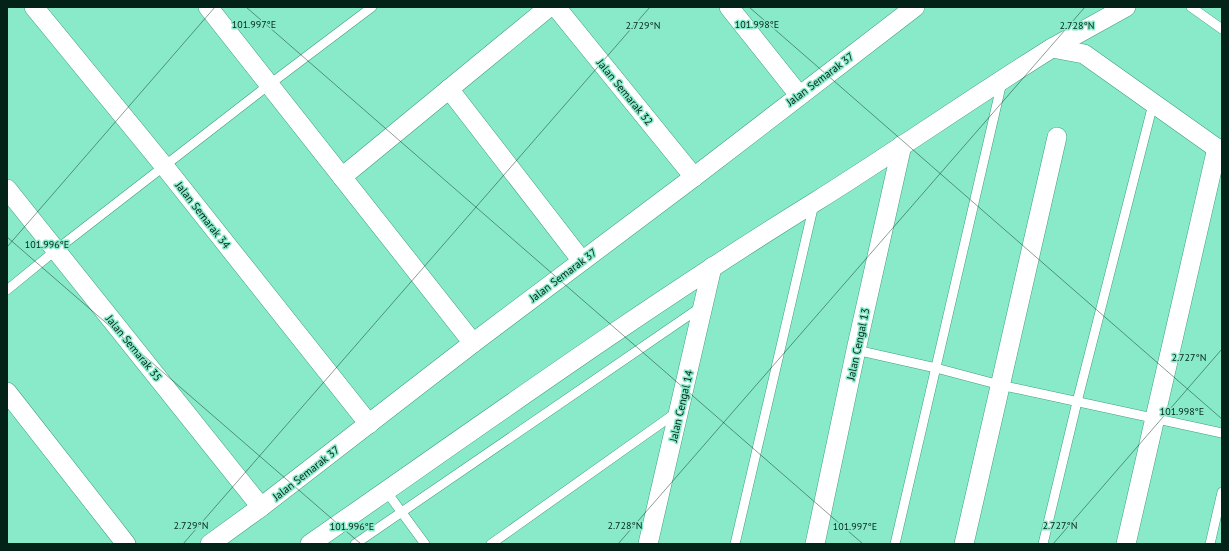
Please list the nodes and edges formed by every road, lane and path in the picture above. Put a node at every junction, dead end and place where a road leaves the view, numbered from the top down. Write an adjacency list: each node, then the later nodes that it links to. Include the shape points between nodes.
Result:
1 (34, 7): 20 (street, Jalan Semarak 34)
2 (208, 7): 13 (street)
3 (372, 7): 13 (lane)
4 (549, 7): 14 (street)
5 (556, 7): 22 (street, Jalan Semarak 32)
6 (729, 7): 15 (street)
7 (1126, 7): 11 (street)
8 (1191, 7): 10 (lane)
9 (909, 9): 15 (street, Jalan Semarak 37)
10 (1222, 29)
11 (1052, 48): 12 (street); 16 (street, via 1084,54)
12 (1002, 79): 18 (street); 32 (lane)
13 (270, 84): 20 (lane); 21 (street)
14 (449, 89): 21 (street); 26 (street)
15 (799, 95): 22 (street, Jalan Semarak 37)
16 (1153, 104): 19 (street); 35 (lane)
17 (1057, 137): 33 (street)
18 (902, 145): 24 (street); 31 (street, Jalan Cengal 13)
19 (1219, 150): 37 (street)
20 (165, 167): 25 (lane); 38 (street, Jalan Semarak 34)
21 (342, 177): 30 (street)
22 (694, 177): 26 (street, Jalan Semarak 37)
23 (7, 189): 25 (street, Jalan Semarak 35)
24 (815, 202): 27 (street); 51 (lane)
25 (56, 250): 28 (lane); 42 (street, Jalan Semarak 35)
26 (582, 261): 30 (street, Jalan Semarak 37)
27 (712, 267): 29 (street, Jalan Cengal 14); 40 (street)
28 (7, 290)
29 (704, 305): 36 (street, Jalan Cengal 14); 43 (lane)
30 (474, 343): 38 (street, Jalan Semarak 37)
31 (856, 350): 32 (lane); 52 (street, Jalan Cengal 13)
32 (936, 368): 33 (lane); 53 (lane)
33 (1000, 385): 35 (lane); 54 (street)
34 (7, 392): 44 (street)
35 (1077, 402): 37 (lane); 55 (lane)
36 (680, 410): 49 (lane); 50 (street, Jalan Cengal 14)
37 (1155, 417): 39 (lane); 56 (street)
38 (369, 424): 42 (street, Jalan Semarak 37)
39 (1222, 433)
40 (386, 491): 43 (lane); 46 (street)
41 (1222, 492): 57 (lane)
42 (261, 507): 45 (street, Jalan Semarak 37)
43 (402, 512): 47 (lane); 48 (lane)
44 (126, 544)
45 (210, 544)
46 (310, 544)
47 (355, 544)
48 (425, 544)
49 (491, 544)
50 (648, 544)
51 (735, 544)
52 (816, 544)
53 (895, 544)
54 (964, 544)
55 (1043, 544)
56 (1126, 544)
57 (1210, 544)

